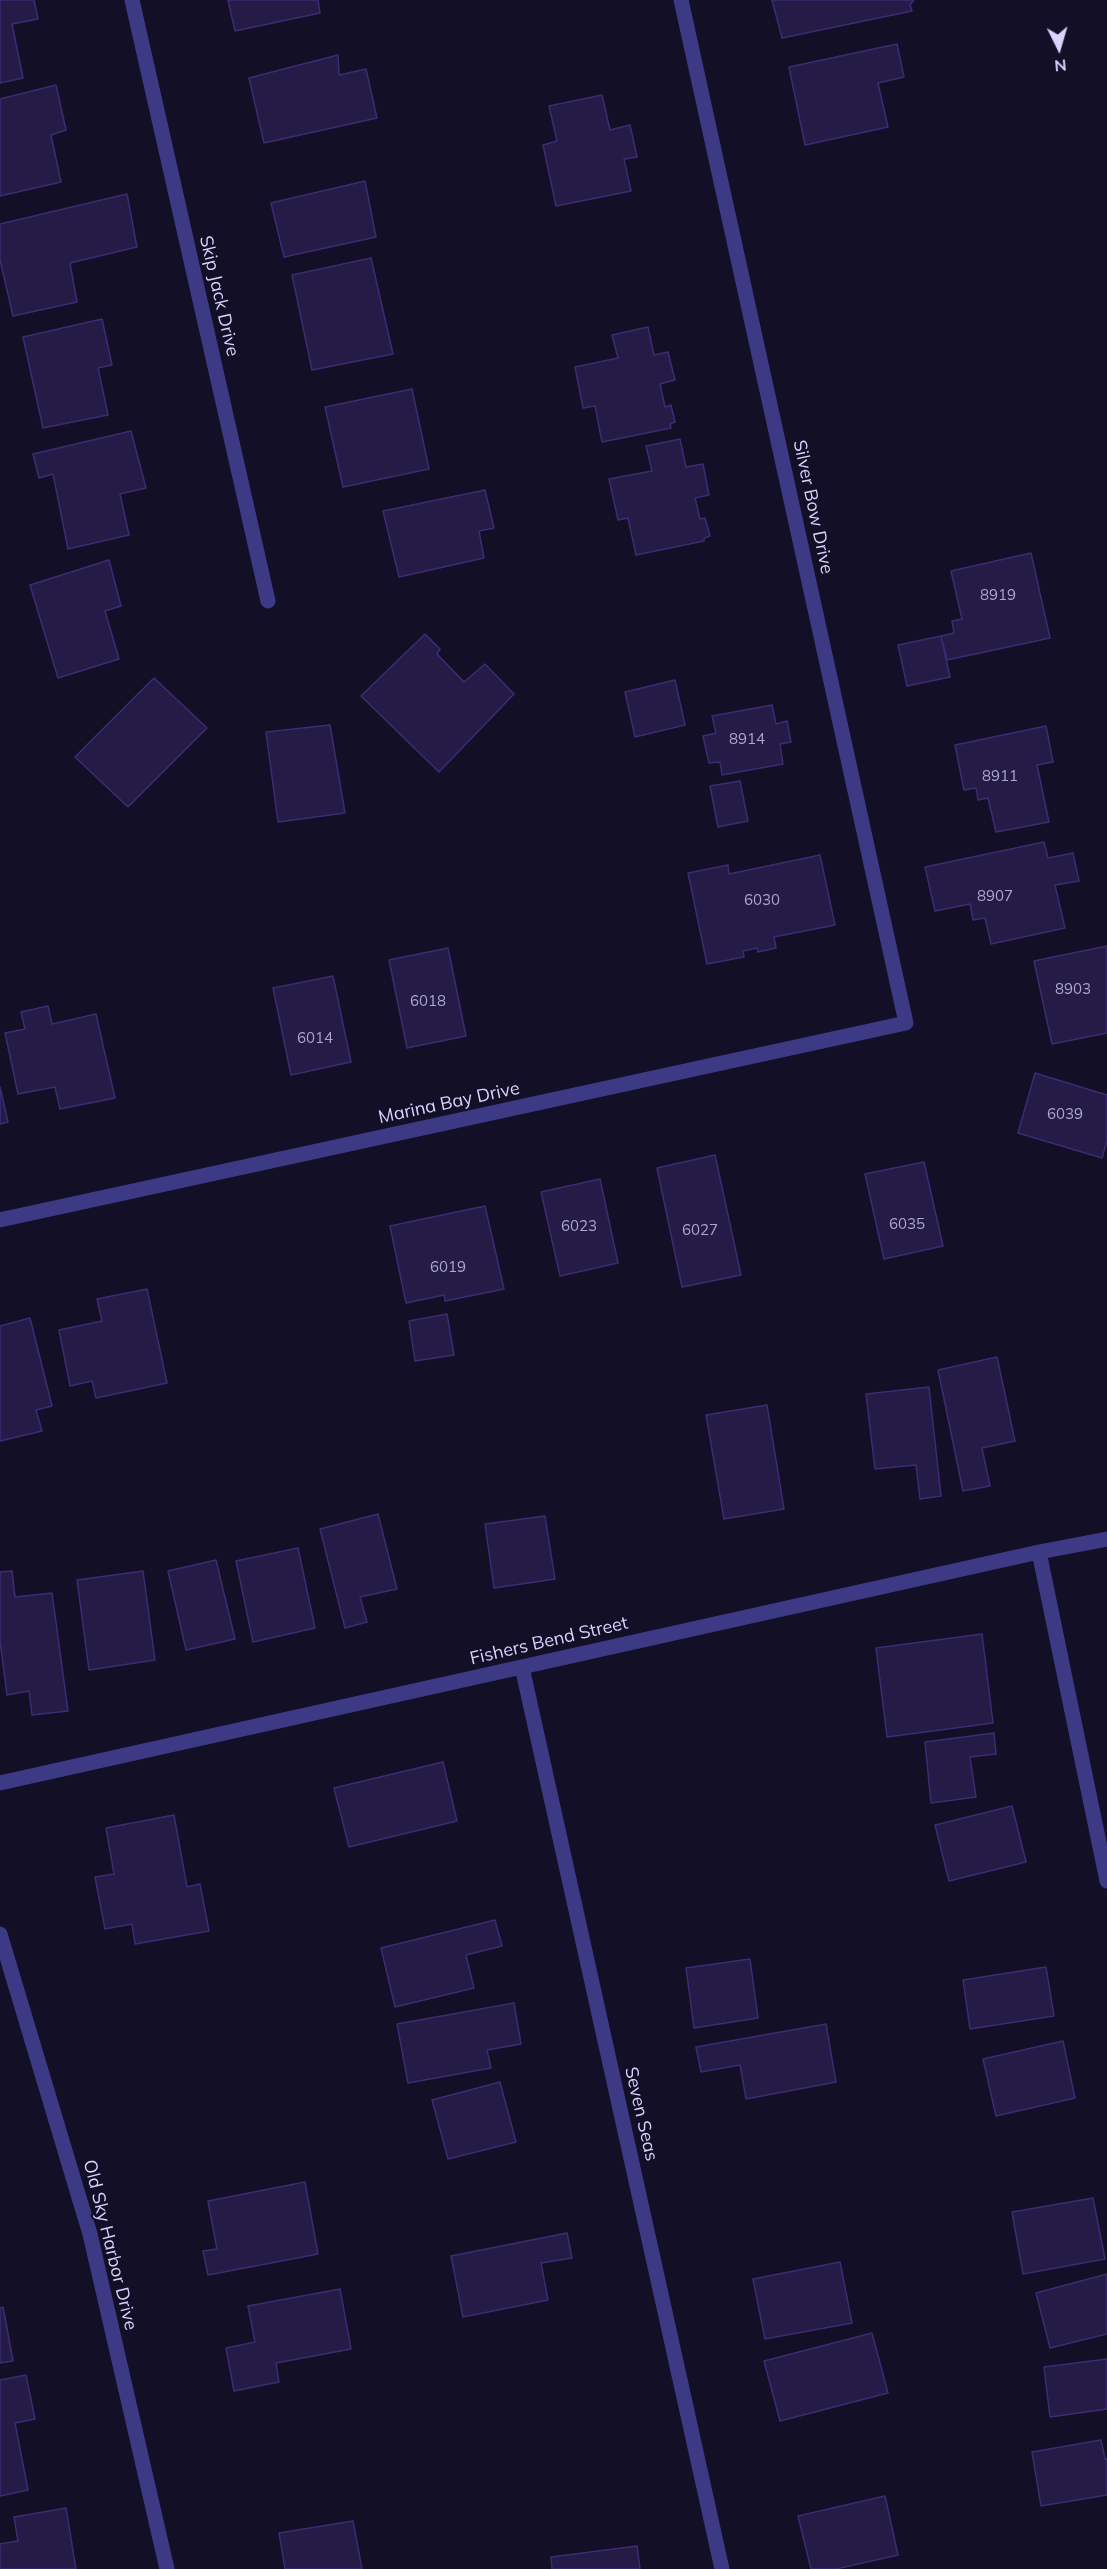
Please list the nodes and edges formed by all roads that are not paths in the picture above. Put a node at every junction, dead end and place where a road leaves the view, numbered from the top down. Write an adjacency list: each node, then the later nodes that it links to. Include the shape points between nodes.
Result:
1 (132, 0): 3 (street, Skip Jack Drive)
2 (681, 0): 4 (street, Silver Bow Drive)
3 (268, 601)
4 (906, 1023): 5 (street, Marina Bay Drive)
5 (0, 1220)
6 (1107, 1539): 7 (street, Fishers Bend Street)
7 (1038, 1552): 8 (street, Fishers Bend Street); 10 (street)
8 (522, 1667): 9 (street, Fishers Bend Street); 13 (street, Seven Seas)
9 (0, 1783)
10 (1107, 1881)
11 (0, 1934): 12 (street, Old Sky Harbor Drive, via 90,2234)
12 (167, 2569)
13 (722, 2569)

